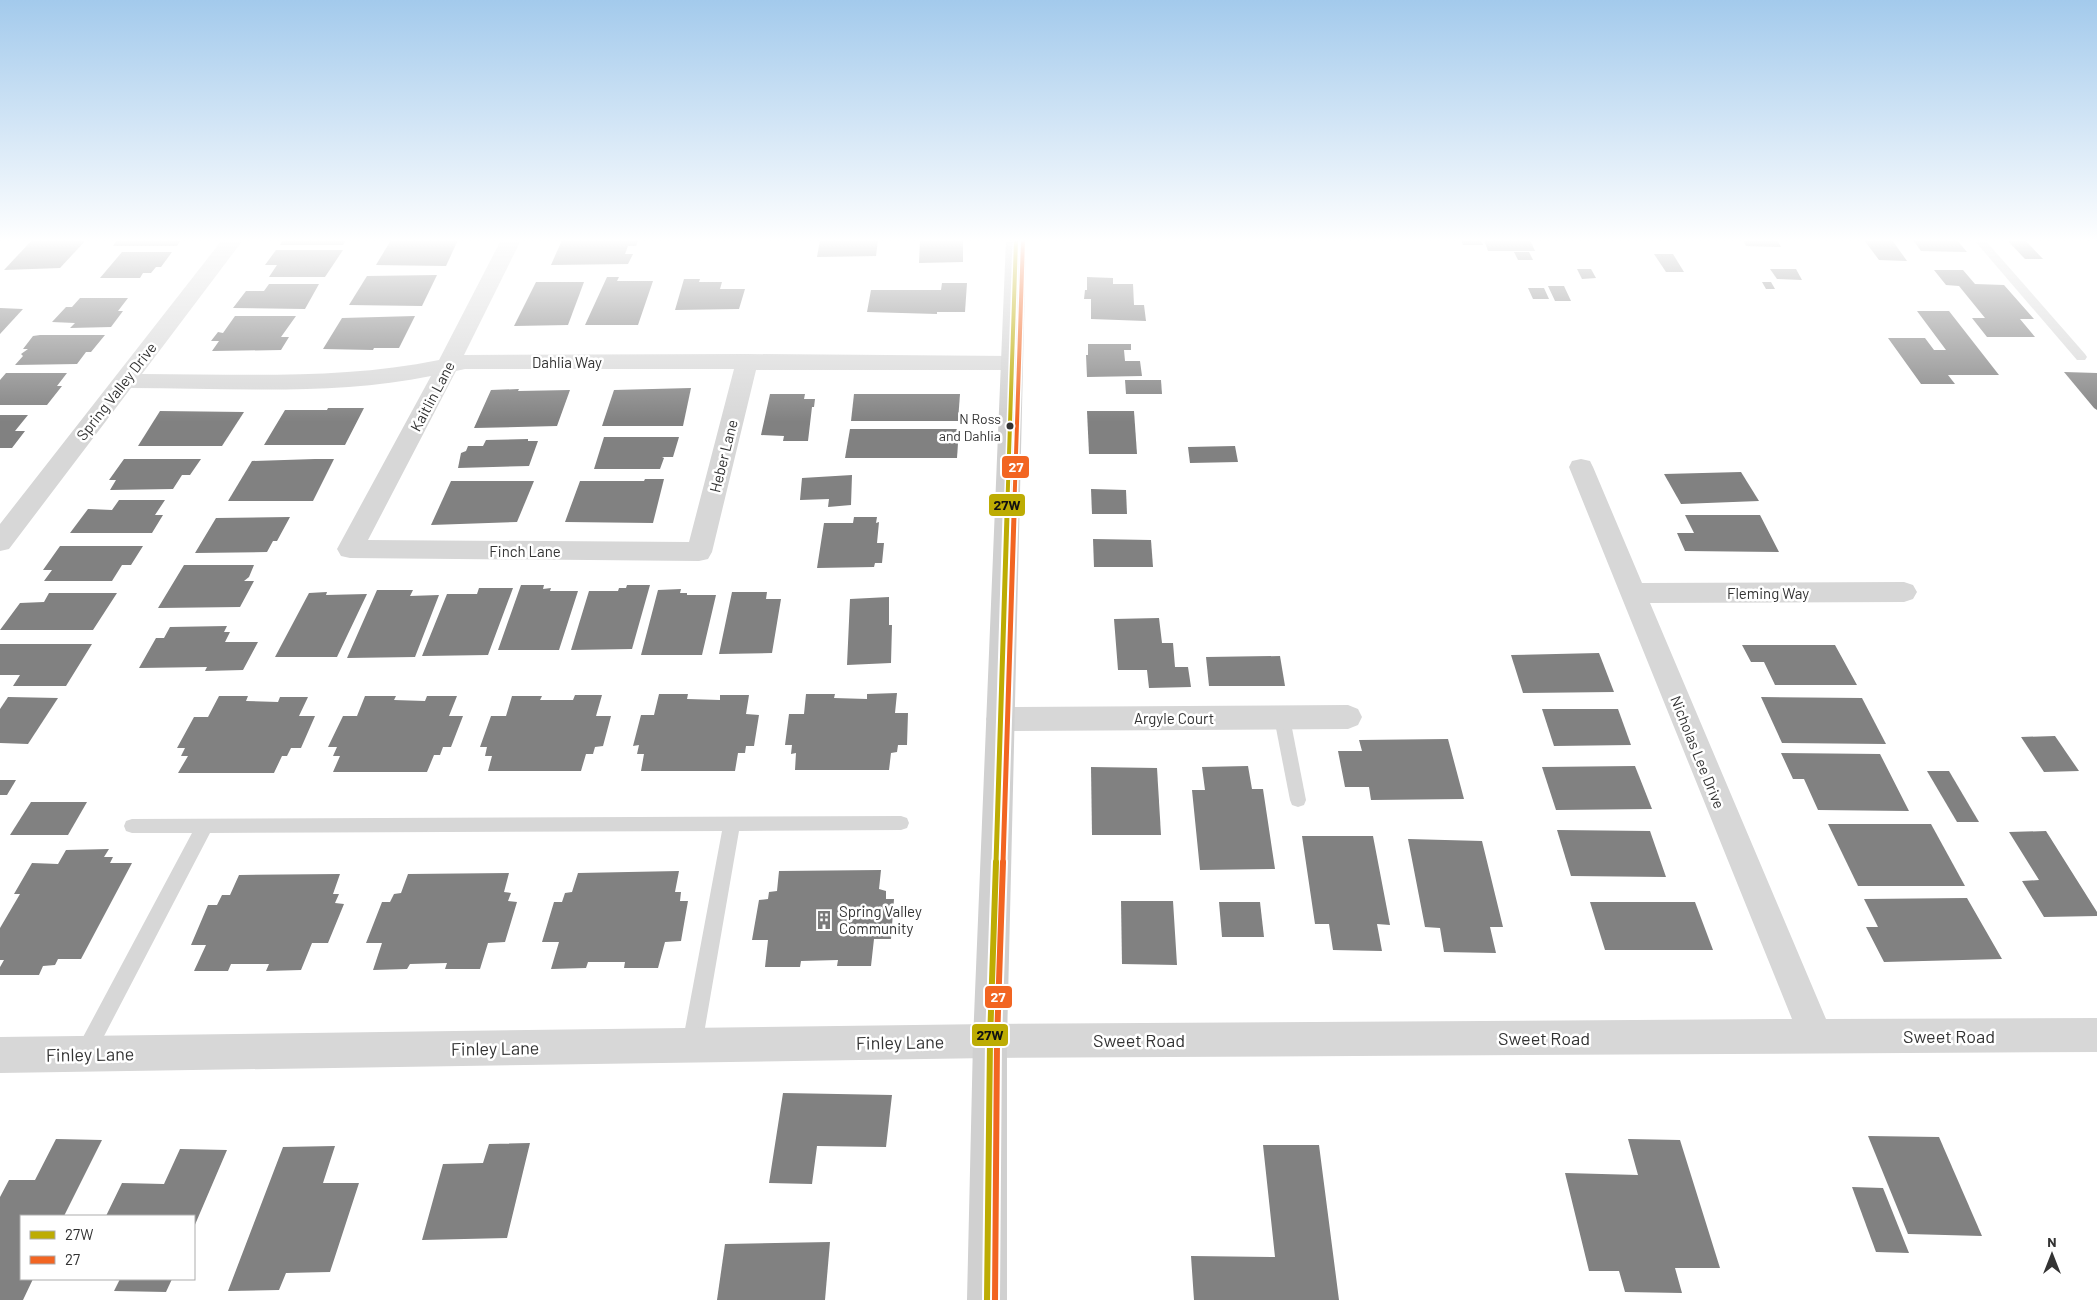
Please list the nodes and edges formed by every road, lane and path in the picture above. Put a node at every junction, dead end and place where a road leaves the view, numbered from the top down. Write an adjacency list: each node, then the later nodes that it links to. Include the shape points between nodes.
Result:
1 (186, 301): 9 (street, Spring Valley Drive)
2 (480, 301): 8 (street, Kaitlin Lane)
3 (1014, 301): 7 (main road)
4 (2031, 301): 5 (lane)
5 (2080, 357)
6 (747, 361): 7 (street, Dahlia Way); 8 (street, Dahlia Way, via 466,362); 13 (street, Heber Lane)
7 (1012, 363): 18 (main road)
8 (448, 365): 9 (street, Dahlia Way, via 406,374 334,381); 12 (street, Kaitlin Lane)
9 (124, 381): 11 (street, Spring Valley Drive)
10 (1581, 467): 15 (street, Nicholas Lee Drive)
11 (0, 542)
12 (350, 550): 13 (street, Finch Lane)
13 (699, 552)
14 (1904, 592): 15 (street, Fleming Way)
15 (1633, 593): 25 (street, Nicholas Lee Drive)
16 (1348, 717): 17 (street, Argyle Court)
17 (1282, 718): 18 (street, Argyle Court); 19 (lane)
18 (1000, 720): 26 (main road)
19 (1298, 800)
20 (900, 823): 21 (lane)
21 (732, 824): 23 (lane); 27 (lane)
22 (132, 826): 23 (lane)
23 (205, 826): 28 (lane)
24 (2097, 1035): 25 (street, Sweet Road)
25 (1816, 1037): 26 (street, Sweet Road)
26 (990, 1041): 27 (street, Finley Lane); 30 (main road)
27 (692, 1045): 28 (street, Finley Lane)
28 (84, 1054): 29 (street, Finley Lane)
29 (0, 1055)
30 (987, 1300)

